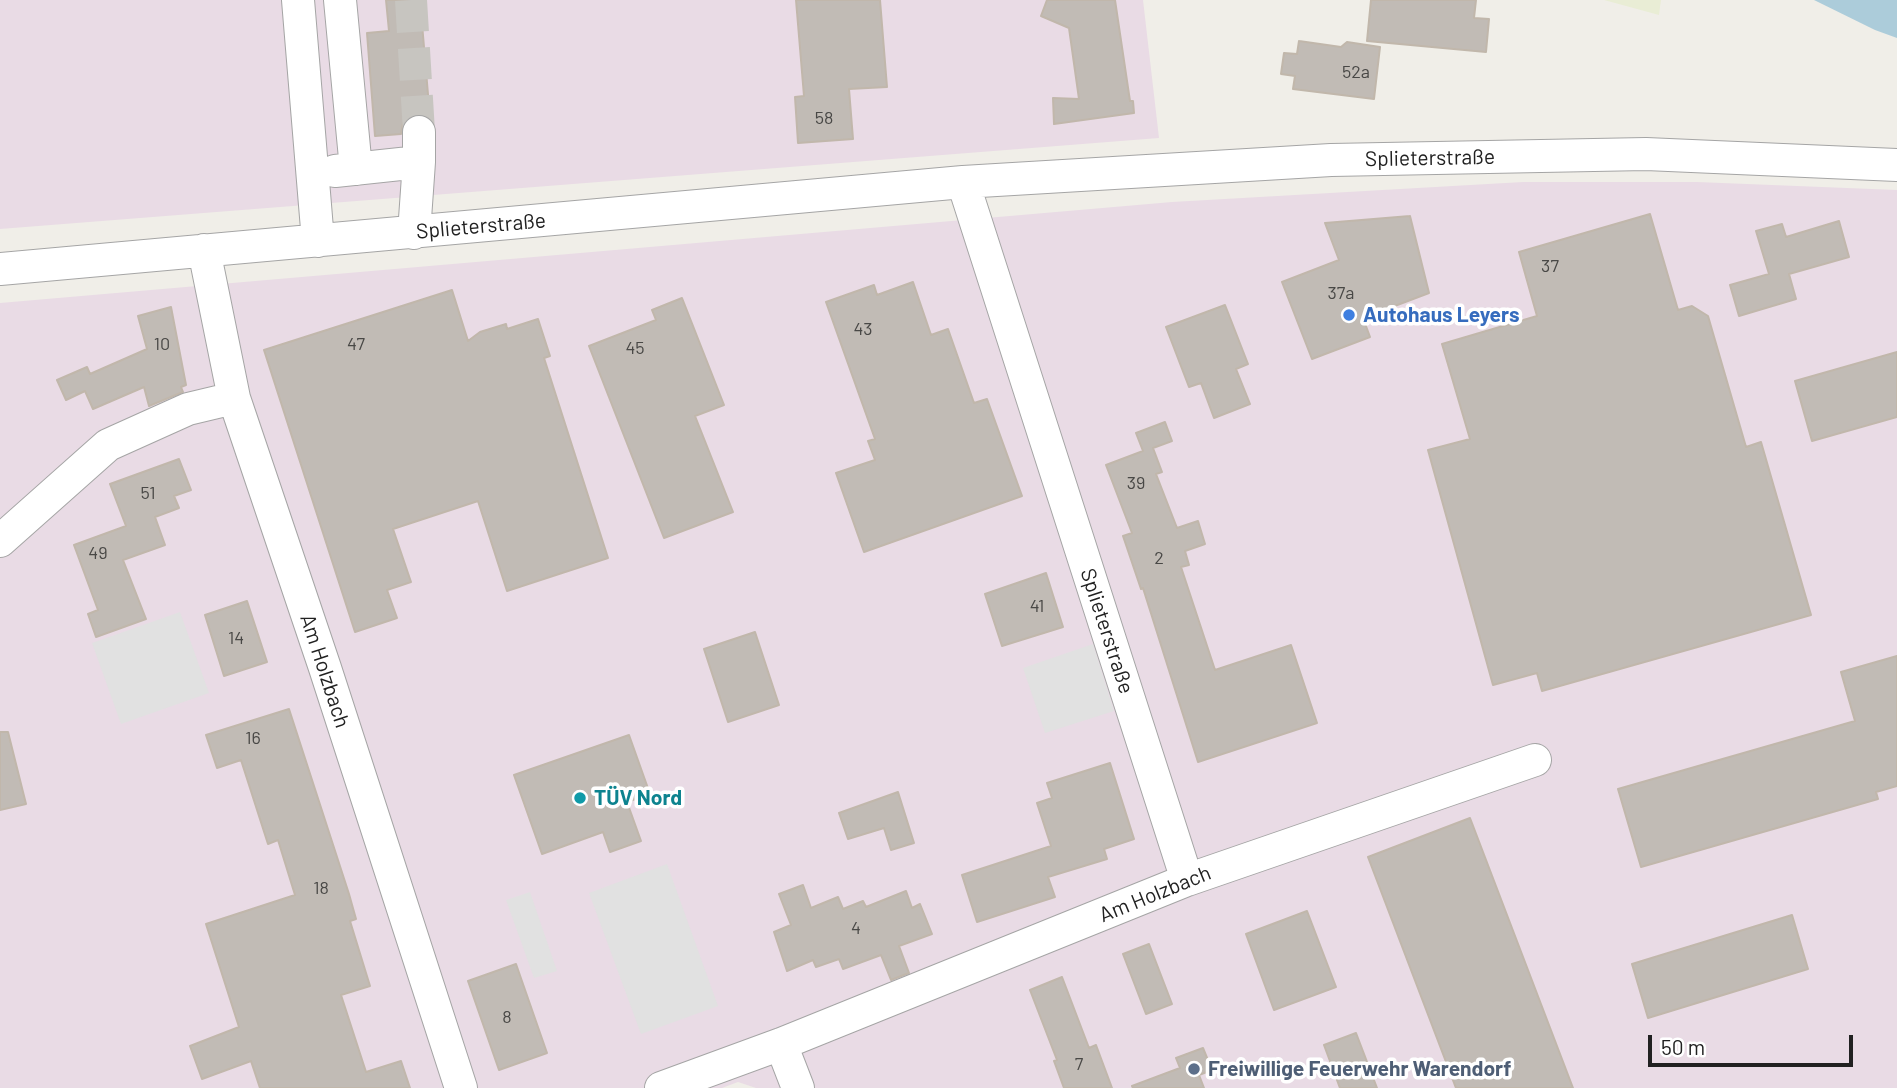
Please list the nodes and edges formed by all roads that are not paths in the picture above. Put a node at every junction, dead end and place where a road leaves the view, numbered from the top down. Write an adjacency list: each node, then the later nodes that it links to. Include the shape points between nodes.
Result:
1 (298, 0): 5 (street)
2 (340, 0): 4 (street)
3 (1897, 165): 6 (street, Splieterstraße, via 1646,154 1331,160)
4 (356, 169): 5 (street); 7 (street, via 419,147)
5 (313, 172): 8 (street)
6 (963, 182): 7 (street, Splieterstraße); 14 (street, Splieterstraße)
7 (414, 233): 8 (street, Splieterstraße)
8 (318, 241): 9 (street, Splieterstraße)
9 (204, 250): 10 (street, Splieterstraße); 11 (street, Am Holzbach)
10 (0, 269)
11 (234, 398): 12 (street, via 188,409 108,445); 16 (street, Am Holzbach)
12 (0, 541)
13 (1535, 760): 14 (street, Am Holzbach)
14 (1187, 880): 15 (street, Am Holzbach)
15 (781, 1044): 17 (street, Am Holzbach); 18 (street)
16 (461, 1088)
17 (661, 1088)
18 (798, 1088)

